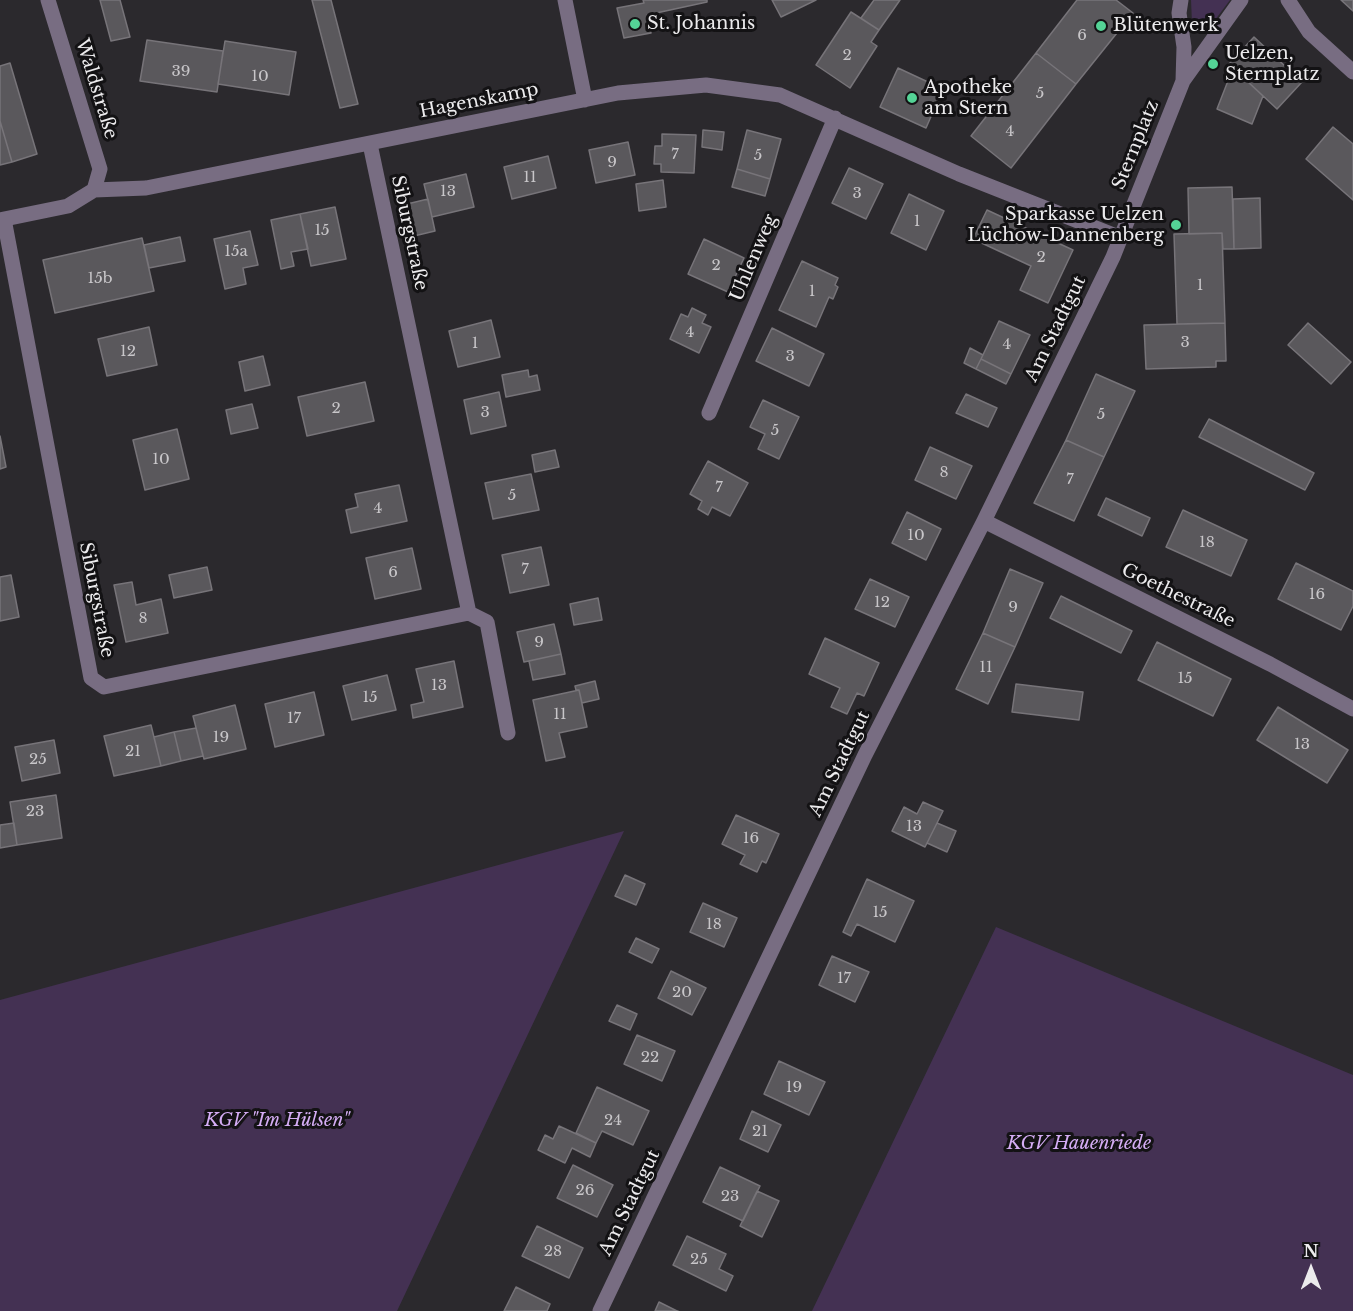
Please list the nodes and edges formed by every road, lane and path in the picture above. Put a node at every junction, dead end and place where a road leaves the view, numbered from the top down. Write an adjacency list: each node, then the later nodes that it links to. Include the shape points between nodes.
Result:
1 (48, 0): 11 (street, Waldstraße, via 100,169)
2 (565, 0): 8 (street)
3 (1180, 0): 7 (street, Sternplatz)
4 (1241, 0): 7 (street)
5 (1288, 0): 6 (street, via 1308,32)
6 (1353, 72)
7 (1183, 81): 13 (street, Sternplatz)
8 (585, 100): 9 (street, Hagenskamp, via 706,85 780,95); 10 (street, Hagenskamp)
9 (835, 118): 13 (street, Hagenskamp, via 959,174); 14 (street, Uhlenweg)
10 (370, 144): 11 (street, Hagenskamp, via 146,188); 16 (street, Siburgstraße)
11 (94, 190): 12 (street, Hagenskamp, via 68,206)
12 (2, 219): 16 (street, Siburgstraße, via 91,678 104,687)
13 (1121, 238): 15 (street, Am Stadtgut)
14 (709, 413)
15 (984, 522): 17 (street, Goethestraße); 19 (street, Am Stadtgut, via 865,755)
16 (469, 613): 18 (street, via 487,622)
17 (1353, 709)
18 (508, 733)
19 (600, 1311)

